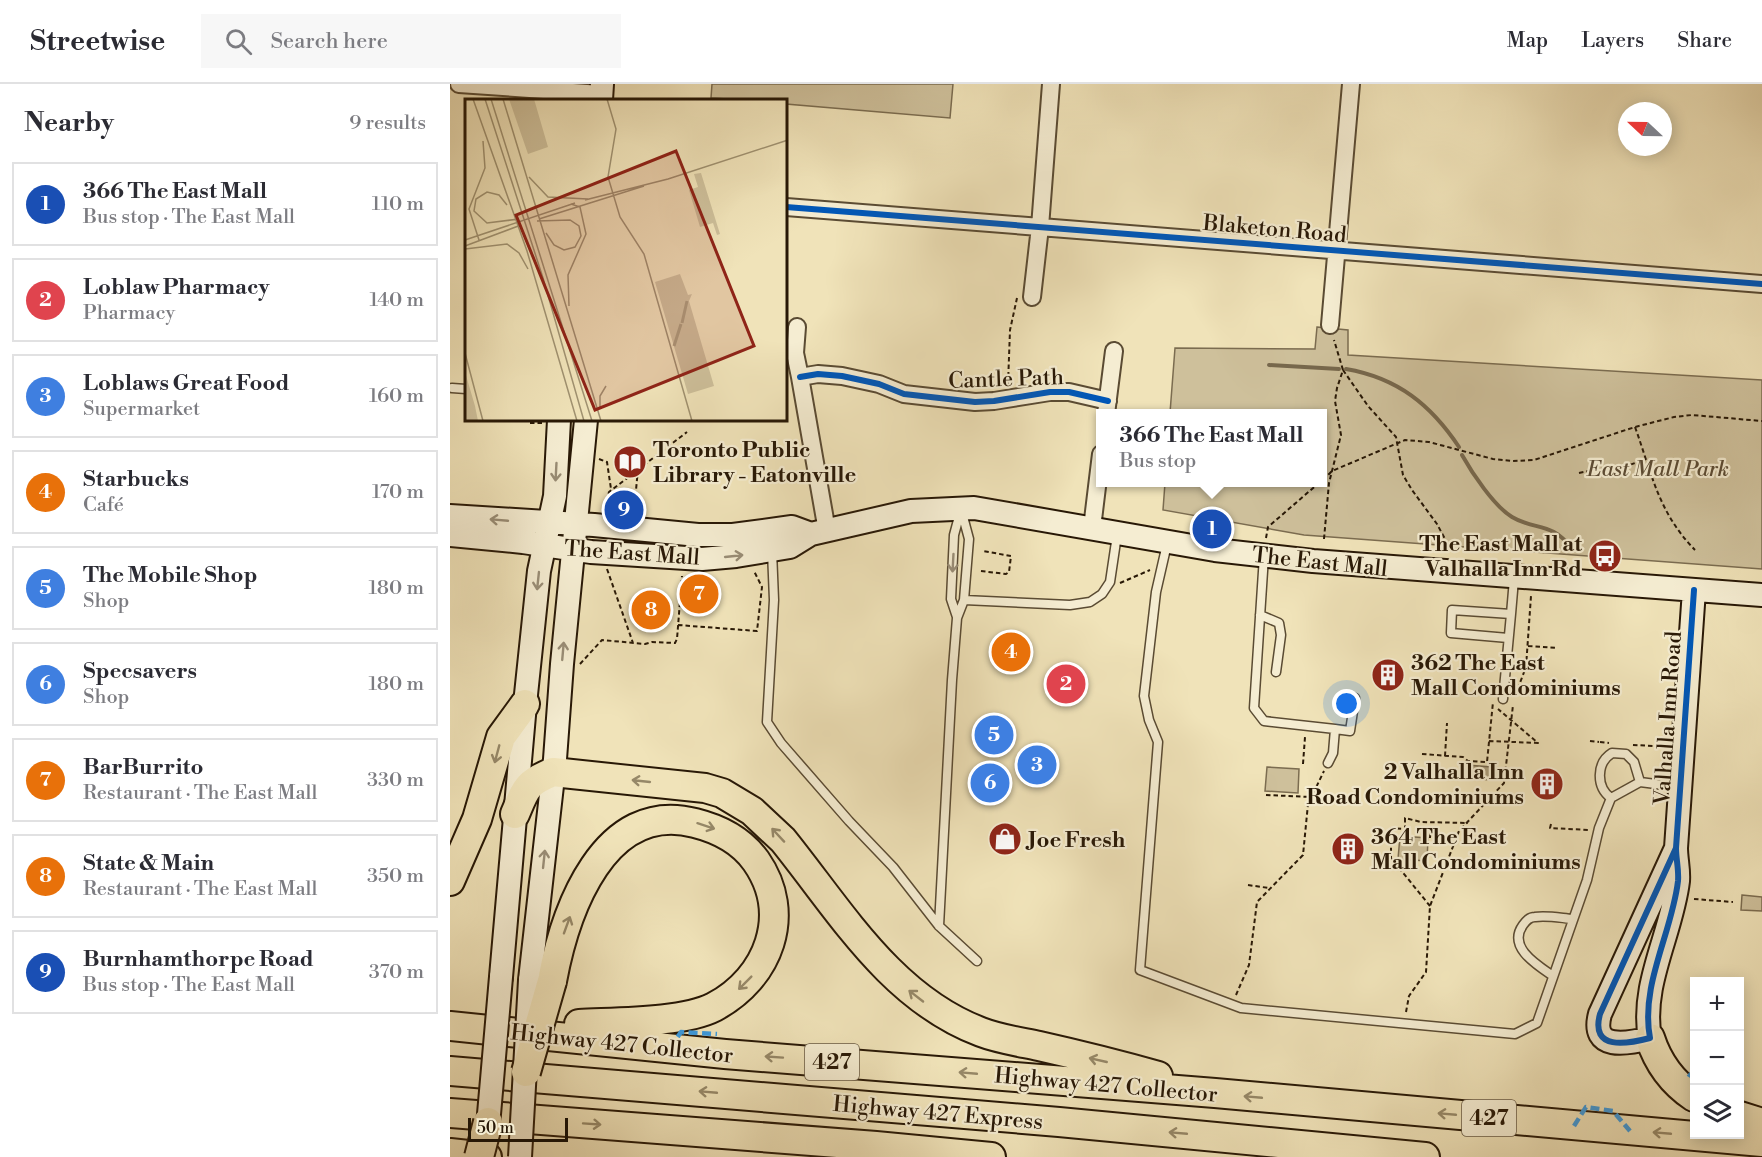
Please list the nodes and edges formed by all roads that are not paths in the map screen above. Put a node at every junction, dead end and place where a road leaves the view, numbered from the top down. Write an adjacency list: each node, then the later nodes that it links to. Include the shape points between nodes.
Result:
1 (459, 84): 4 (street)
2 (1051, 84): 6 (street)
3 (1351, 84): 7 (street)
4 (602, 93)
5 (788, 207): 6 (street, Blaketon Road)
6 (1040, 227): 7 (street, Blaketon Road); 9 (street)
7 (1337, 251): 8 (street, Blaketon Road); 10 (street)
8 (1762, 284)
9 (1032, 297)
10 (1330, 325)
11 (797, 327): 13 (street, via 795,352)
12 (1114, 351): 16 (street, Cantle Path)
13 (800, 377): 16 (street, Cantle Path, via 842,376 904,394 975,402 1069,392); 25 (street)
14 (452, 388): 15 (lane)
15 (465, 389)
16 (1107, 407)
17 (553, 422): 26 (main road, one-way to 26, via 555,496)
18 (586, 422): 22 (main road)
19 (1097, 487): 23 (street)
20 (961, 508): 23 (main road, The East Mall); 25 (main road, The East Mall, via 911,512); 35 (lane, via 969,539); 38 (lane, one-way to 38, via 954,536 951,599)
21 (450, 516): 26 (main road, The East Mall, one-way to 21)
22 (576, 524): 25 (main road, The East Mall, via 698,536 792,527); 26 (main road, The East Mall); 29 (main road)
23 (1092, 528): 24 (main road, The East Mall)
24 (1118, 532): 28 (main road, The East Mall); 35 (lane, via 1108,586 1099,597 1081,605)
25 (819, 533): 30 (main road, The East Mall)
26 (545, 534): 27 (main road, The East Mall); 29 (main road, The East Mall); 43 (main road, one-way to 43)
27 (450, 535)
28 (1167, 541): 31 (main road, The East Mall); 56 (lane, via 1156,592 1144,696 1158,742 1140,970 1241,1008 1515,1034 1537,1023)
29 (573, 549): 30 (main road, The East Mall, one-way to 30, via 684,558); 46 (main road, one-way to 29)
30 (772, 551): 54 (lane, via 773,635 766,722 893,867)
31 (1264, 556): 32 (main road, The East Mall); 37 (lane)
32 (1523, 577): 33 (main road, The East Mall); 36 (lane)
33 (1694, 590): 34 (main road, The East Mall); 48 (main road, Valhalla Inn Road)
34 (1762, 595)
35 (964, 600): 38 (lane)
36 (1511, 614): 39 (lane); 39 (lane, via 1452,610 1451,633)
37 (1260, 615): 40 (lane, via 1279,623); 44 (lane, via 1254,708 1264,721)
38 (957, 618): 54 (lane)
39 (1508, 638): 42 (lane)
40 (1276, 672)
41 (1355, 698): 44 (lane, via 1350,730)
42 (1503, 699)
43 (525, 704): 50 (main road); 52 (highway, one-way to 52, via 501,737 477,819)
44 (1335, 729): 45 (lane)
45 (1328, 763)
46 (553, 772): 50 (highway, via 534,780); 57 (main road, one-way to 46); 63 (highway, one-way to 46, via 1113,1063 982,1033 927,1003 877,958 769,825 722,793 693,786)
47 (1641, 782): 48 (lane); 49 (lane); 49 (lane, via 1632,758 1612,753 1602,762 1600,778 1602,790)
48 (1680, 787): 51 (main road, Valhalla Inn Road)
49 (1611, 798): 53 (lane)
50 (515, 814): 67 (main road, bridge)
51 (1676, 848): 60 (main road, Valhalla Inn Road, via 1678,879 1649,998); 60 (main road, Valhalla Inn Road, via 1598,1021 1601,1035 1611,1042)
52 (450, 881)
53 (1573, 919): 56 (lane); 56 (lane, via 1535,916 1521,929 1524,953)
54 (939, 926): 55 (lane)
55 (977, 961)
56 (1553, 976)
57 (541, 980): 59 (highway, one-way to 59, via 584,882 613,843 638,827 675,819 707,826 745,849 764,876 773,906 768,948 745,984 713,1007 637,1021); 62 (highway, bridge)
58 (450, 1026): 59 (highway, Highway 427 Collector / 427)
59 (481, 1029): 63 (highway, Highway 427 Collector / 427, one-way to 59, via 724,1054)
60 (1650, 1038): 64 (highway, via 1665,1069)
61 (450, 1071): 75 (highway, Highway 427 Express / 427, one-way to 61)
62 (526, 1072): 73 (main road, bridge)
63 (1215, 1093): 69 (highway, Highway 427 Collector / 427, one-way to 63)
64 (1690, 1093)
65 (450, 1113): 74 (highway, Highway 427 Express, one-way to 74)
66 (1744, 1117): 68 (highway)
67 (488, 1122): 71 (highway, bridge); 72 (main road, bridge)
68 (1762, 1123)
69 (1762, 1142)
70 (450, 1153): 72 (highway)
71 (479, 1157)
72 (487, 1157)
73 (520, 1157)
74 (991, 1157)
75 (1425, 1157)

